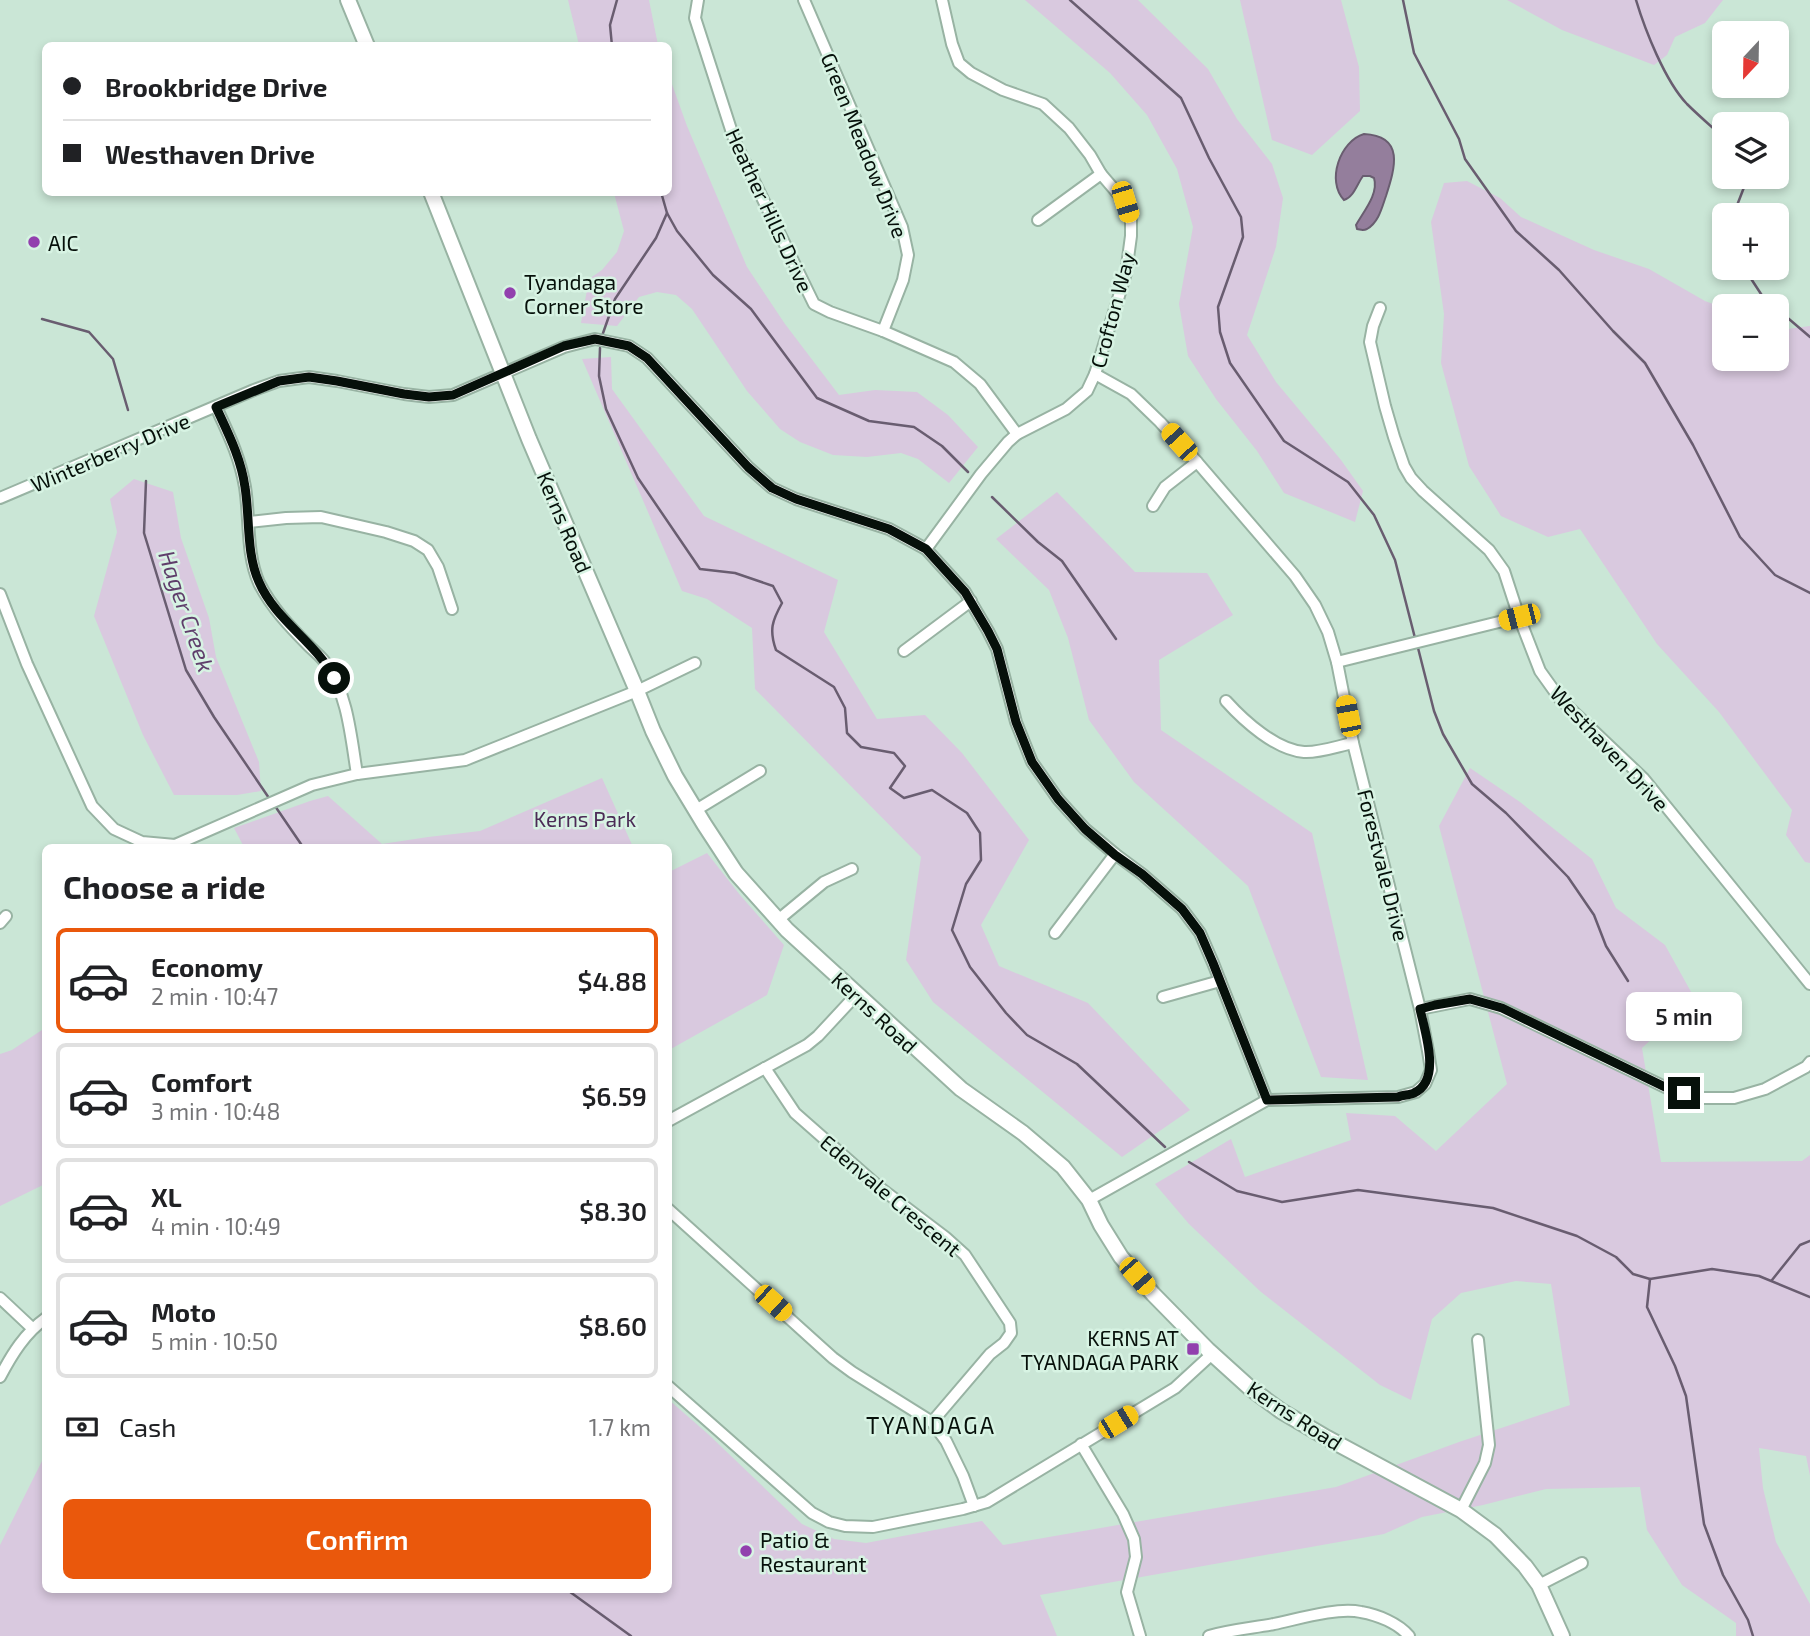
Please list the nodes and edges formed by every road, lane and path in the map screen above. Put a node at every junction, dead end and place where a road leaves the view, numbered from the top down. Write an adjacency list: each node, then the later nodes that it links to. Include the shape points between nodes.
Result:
1 (348, 0): 5 (street)
2 (698, 0): 10 (street, Heather Hills Drive, via 695,18 735,142 814,304)
3 (804, 0): 10 (street, Green Meadow Drive, via 902,228 908,255)
4 (942, 0): 6 (street, Crofton Way, via 959,63 1003,90 1043,104 1069,128)
5 (365, 42)
6 (1101, 174): 8 (street); 12 (street, Crofton Way, via 1125,202 1131,236 1126,273)
7 (432, 196): 11 (street, Kerns Road)
8 (1038, 220)
9 (1380, 309): 23 (street, Westhaven Drive, via 1370,342 1404,466 1423,491 1489,550 1504,571)
10 (883, 331): 14 (street, Heather Hills Drive, via 954,362 980,384)
11 (503, 374): 13 (street, Winterberry Drive, via 453,395 429,397 309,377 279,381); 19 (street, Winterberry Drive, via 564,346 595,339 629,346 647,358 772,488 889,529); 27 (street, Kerns Road)
12 (1095, 374): 14 (street, Crofton Way, via 1087,391 1066,409); 15 (street, Forestvale Drive, via 1131,394)
13 (216, 407): 16 (street, Winterberry Drive); 18 (street, via 239,457)
14 (1017, 434): 19 (street, Crofton Way)
15 (1197, 461): 17 (street, via 1165,487); 25 (street, Forestvale Drive, via 1295,576 1315,605)
16 (0, 498)
17 (1153, 506)
18 (249, 522): 22 (street, via 321,517 414,541 428,551 438,567); 31 (street, via 258,581 281,616 327,665 340,692)
19 (926, 549): 21 (street, Winterberry Drive)
20 (0, 594): 33 (street, via 92,806 114,828 142,842)
21 (971, 601): 24 (street); 35 (street, Winterberry Drive, via 997,649 1032,762 1058,799)
22 (452, 608)
23 (1519, 617): 25 (street); 40 (street, Westhaven Drive, via 1539,671 1560,699 1643,778)
24 (904, 651)
25 (1337, 662): 29 (street, Forestvale Drive)
26 (695, 663): 27 (street)
27 (637, 691): 31 (street, via 465,760); 32 (street, Kerns Road)
28 (1226, 701): 29 (street, via 1281,746 1304,752)
29 (1353, 743): 43 (street, Forestvale Drive)
30 (760, 771): 32 (street)
31 (357, 774): 34 (street, via 313,785)
32 (695, 810): 37 (street, Kerns Road, via 736,873)
33 (158, 844)
34 (180, 844)
35 (1115, 855): 38 (street); 39 (street, Winterberry Drive, via 1182,909 1200,933)
36 (852, 869): 37 (street, via 824,882)
37 (778, 920): 41 (street, Kerns Road)
38 (1055, 933)
39 (1220, 981): 42 (street); 46 (street, Winterberry Drive)
40 (1810, 984)
41 (857, 994): 45 (street, via 807,1045); 48 (street, Kerns Road, via 961,1088 1043,1149)
42 (1163, 997)
43 (1420, 1009): 44 (street, via 1470,999 1502,1008 1667,1088 1702,1098 1734,1098 1765,1089); 46 (street, Forestvale Drive, via 1431,1070 1416,1092 1398,1097)
44 (1810, 1062)
45 (765, 1068): 47 (street); 57 (street, Edenvale Crescent, via 795,1113 965,1255 1010,1323 1011,1334 1004,1343)
46 (1267, 1100): 48 (street, Forestvale Drive)
47 (672, 1119)
48 (1089, 1200): 54 (street, Kerns Road, via 1121,1257)
49 (672, 1213): 57 (street, via 833,1358)
50 (0, 1298): 52 (street)
51 (42, 1321): 52 (street)
52 (32, 1328): 55 (street)
53 (1478, 1340): 60 (street, via 1489,1445)
54 (1212, 1354): 58 (street, via 1174,1388); 60 (street, Kerns Road, via 1281,1411)
55 (0, 1377)
56 (672, 1390): 59 (street, via 812,1513 829,1522 873,1527)
57 (932, 1422): 59 (street, via 946,1441)
58 (1081, 1444): 59 (street); 63 (street, via 1135,1539 1136,1557 1127,1592)
59 (975, 1506)
60 (1461, 1510): 62 (street, Kerns Road, via 1495,1535)
61 (1582, 1563): 62 (street)
62 (1539, 1585): 66 (street, Kerns Road)
63 (1140, 1636)
64 (1209, 1636): 65 (street, via 1360,1611 1402,1628)
65 (1409, 1636)
66 (1562, 1636)

